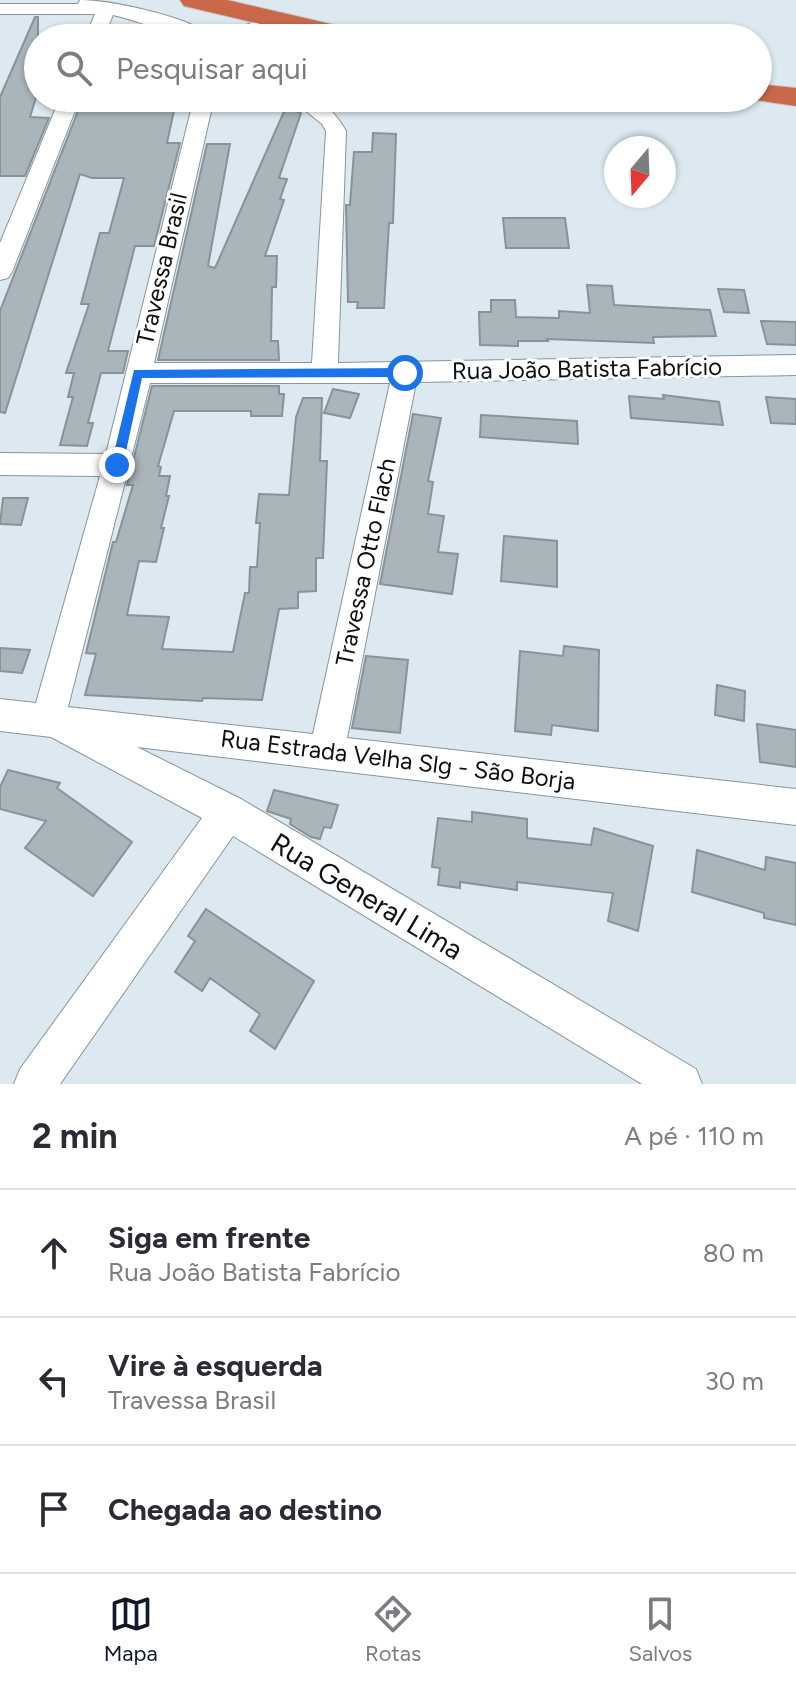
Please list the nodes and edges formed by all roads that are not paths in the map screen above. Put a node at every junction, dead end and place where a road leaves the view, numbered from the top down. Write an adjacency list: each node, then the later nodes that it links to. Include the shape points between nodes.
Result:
1 (78, 0): 4 (street)
2 (193, 0): 5 (highway)
3 (0, 9): 4 (street)
4 (106, 9): 6 (street); 7 (street)
5 (273, 21): 8 (street); 9 (highway)
6 (100, 24)
7 (172, 24)
8 (265, 24)
9 (287, 24)
10 (772, 94): 11 (highway)
11 (796, 97)
12 (64, 112): 15 (street)
13 (201, 112): 18 (street, Travessa Brasil)
14 (319, 112): 17 (street, via 336,131)
15 (0, 272)
16 (796, 365): 19 (street, Rua João Batista Fabrício)
17 (325, 372): 18 (street, Rua João Batista Fabrício); 19 (street, Rua João Batista Fabrício)
18 (138, 373): 21 (street, Travessa Brasil)
19 (405, 373): 24 (street, Travessa Otto Flach)
20 (0, 464): 21 (street)
21 (117, 465): 23 (street, Travessa Brasil)
22 (0, 715): 23 (street, Rua Estrada Velha Slg - São Borja)
23 (48, 719): 24 (street, Rua Estrada Velha Slg - São Borja); 26 (street, Rua General Lima)
24 (327, 751): 25 (street, Rua Estrada Velha Slg - São Borja)
25 (796, 807)
26 (228, 812): 27 (street); 28 (street, Rua General Lima)
27 (35, 1084)
28 (681, 1084)

